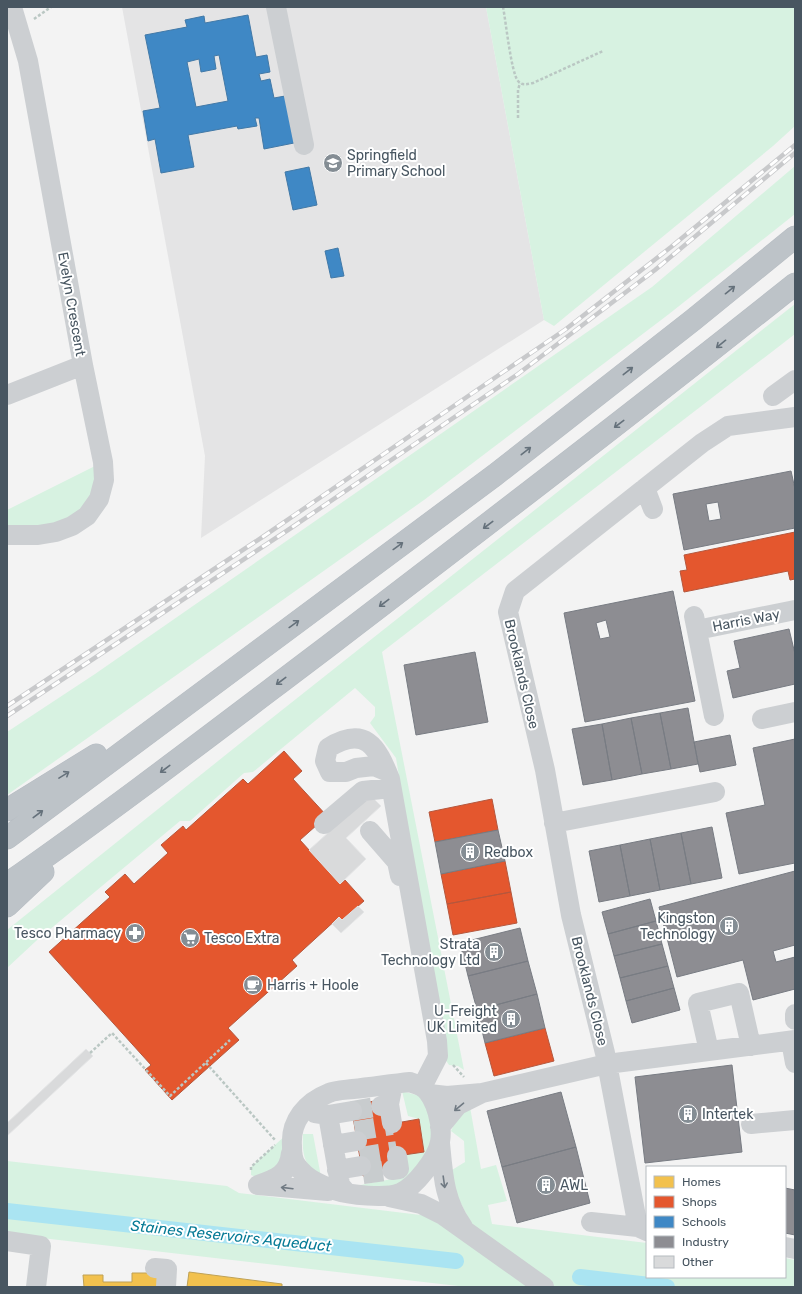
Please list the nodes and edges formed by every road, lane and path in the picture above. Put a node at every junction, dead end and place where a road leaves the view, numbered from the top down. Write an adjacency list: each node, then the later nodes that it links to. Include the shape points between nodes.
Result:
1 (13, 7): 4 (street); 11 (street, Evelyn Crescent, via 28,61)
2 (276, 7): 8 (street)
3 (503, 7): 6 (path, via 513,64)
4 (7, 9)
5 (603, 51): 6 (path, via 533,83)
6 (520, 83): 7 (path)
7 (518, 118)
8 (304, 145)
9 (795, 237): 20 (highway, one-way to 9, via 495,475)
10 (795, 284): 28 (highway, one-way to 28, via 626,419)
11 (83, 365): 13 (street); 18 (street, Evelyn Crescent, via 103,462 104,480 99,500 87,516 72,526 38,535)
12 (795, 380): 14 (street)
13 (7, 395)
14 (773, 396)
15 (795, 417): 16 (street, Brooklands Close, via 728,426)
16 (645, 488): 17 (street); 26 (street, Brooklands Close, via 515,591 508,612 545,770)
17 (653, 509)
18 (7, 535)
19 (795, 610): 22 (street, Harris Way, via 695,623)
20 (225, 676): 25 (highway, one-way to 20); 30 (highway, one-way to 20)
21 (795, 712): 23 (street)
22 (714, 716)
23 (762, 719)
24 (715, 792): 26 (street)
25 (7, 810)
26 (554, 823): 42 (street, Brooklands Close, via 571,915)
27 (324, 824): 32 (street, via 363,791 389,779)
28 (92, 825): 31 (highway); 33 (highway)
29 (370, 831): 32 (street, via 397,862 403,889)
30 (7, 838)
31 (7, 884)
32 (411, 899): 44 (street, via 437,1041 438,1056)
33 (7, 906)
34 (795, 1014): 35 (street)
35 (795, 1020)
36 (230, 1040): 40 (path, via 170,1096 112,1033)
37 (793, 1041): 38 (street, Brooklands Close); 41 (street)
38 (751, 1046): 39 (street, Brooklands Close); 39 (street, via 739,993 698,1003)
39 (709, 1051): 42 (street, Brooklands Close)
40 (90, 1053)
41 (795, 1063)
42 (607, 1064): 45 (street, Brooklands Close); 56 (street, Brooklands Close)
43 (393, 1084): 44 (street, via 410,1082); 46 (street); 51 (street, via 331,1092 314,1100 303,1110 296,1122 291,1137)
44 (426, 1090): 45 (street, via 447,1096); 49 (street, via 435,1107)
45 (482, 1093): 49 (street, one-way to 49, via 458,1105)
46 (387, 1113)
47 (795, 1120): 48 (street)
48 (751, 1124)
49 (440, 1135): 53 (street, via 423,1175 401,1193); 55 (street, one-way to 55, via 446,1193 453,1213)
50 (358, 1144): 52 (street); 52 (street); 52 (street)
51 (291, 1151): 52 (street, via 296,1165 316,1183); 52 (street, via 302,1126 308,1117 316,1112); 52 (street, one-way to 51, via 292,1189 258,1185 276,1179 286,1170 290,1163)
52 (335, 1157): 53 (street)
53 (389, 1196): 55 (street, via 421,1204)
54 (590, 1222): 56 (street)
55 (464, 1228): 61 (street)
56 (642, 1229)
57 (7, 1241): 59 (street, via 41,1246)
58 (155, 1268): 60 (street, via 167,1269)
59 (36, 1287)
60 (166, 1287)
61 (544, 1287)

